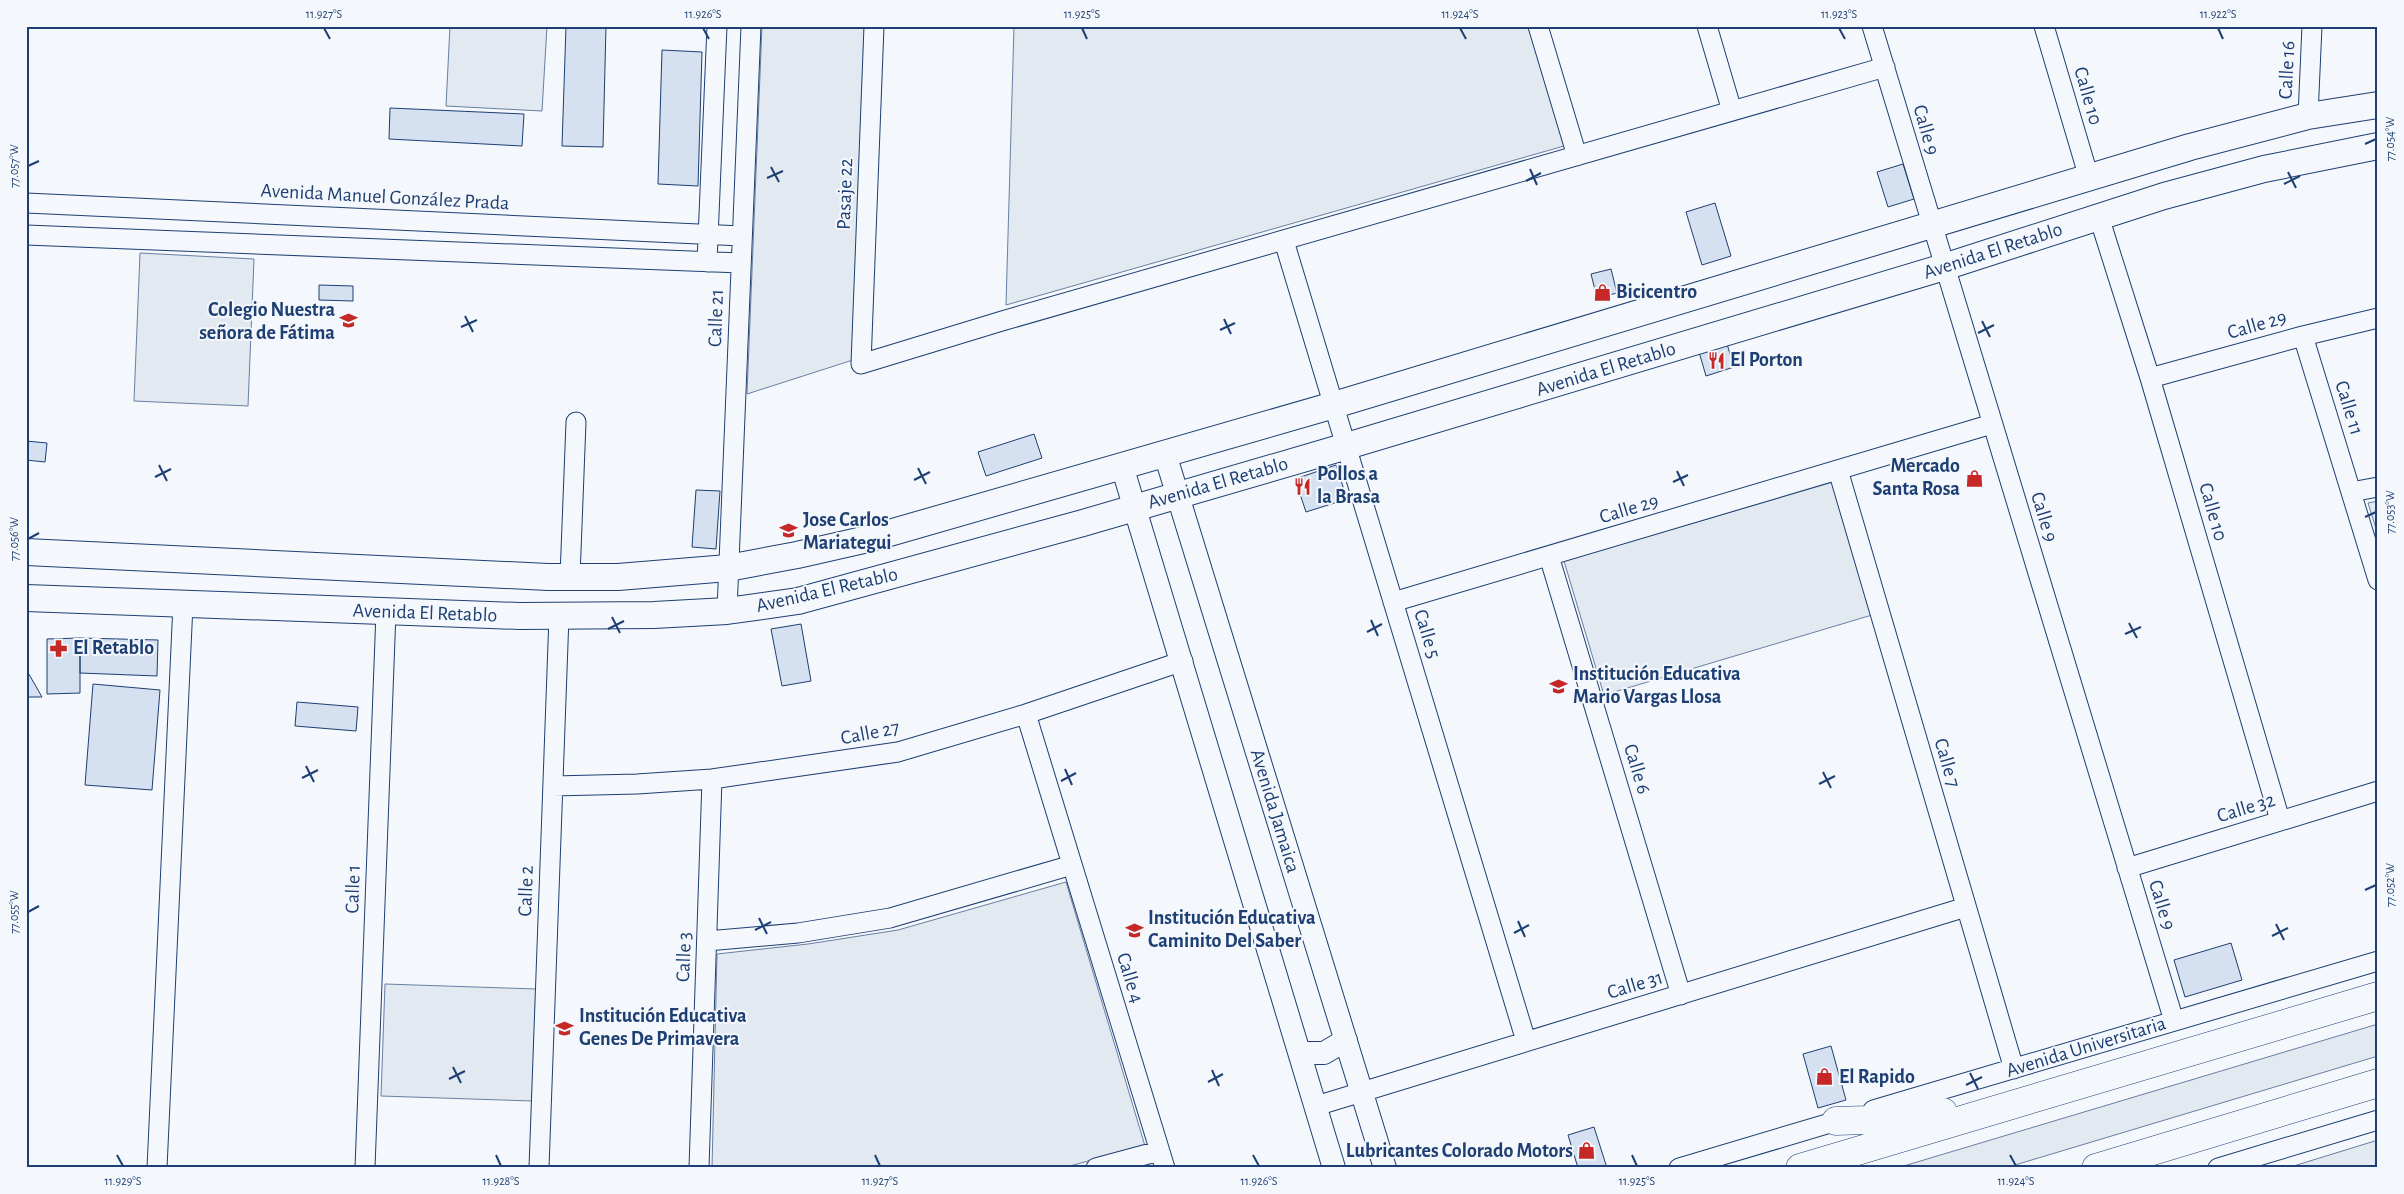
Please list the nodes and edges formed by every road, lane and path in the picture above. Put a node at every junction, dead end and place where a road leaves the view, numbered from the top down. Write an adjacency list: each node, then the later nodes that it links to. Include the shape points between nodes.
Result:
1 (717, 26): 19 (street, Calle 21)
2 (751, 26): 21 (street, Calle 21)
3 (874, 26): 22 (street, Pasaje 22, via 861,364)
4 (1538, 26): 14 (street)
5 (1707, 26): 11 (street)
6 (1872, 26): 9 (street, Calle 9)
7 (2044, 26): 15 (street, Calle 10)
8 (2312, 26): 12 (street, Calle 16)
9 (1884, 67): 11 (street); 18 (street, Calle 9)
10 (2378, 106): 12 (main road, Avenida El Retablo)
11 (1732, 111): 14 (street)
12 (2308, 116): 15 (main road, Avenida El Retablo)
13 (2378, 146): 17 (main road, Avenida El Retablo, via 2264,169)
14 (1577, 156): 22 (street)
15 (2089, 178): 18 (main road, Avenida El Retablo)
16 (26, 203): 19 (street, Avenida Manuel González Prada)
17 (2099, 217): 25 (main road, Avenida El Retablo); 28 (street, Calle 10)
18 (1932, 227): 25 (street, Calle 9); 29 (main road, Avenida El Retablo)
19 (707, 234): 21 (street, Avenida Manuel González Prada); 23 (street, Calle 21)
20 (26, 235): 23 (street)
21 (742, 236): 24 (street, Calle 21)
22 (1284, 241): 29 (street, Calle 5)
23 (707, 262): 24 (street)
24 (741, 263): 42 (street, Calle 21)
25 (1944, 267): 31 (street, Calle 9); 32 (main road, Avenida El Retablo)
26 (2378, 318): 27 (street, Calle 29)
27 (2303, 336): 28 (street, Calle 29); 37 (street, Calle 11)
28 (2150, 378): 56 (street, Calle 10)
29 (1334, 405): 32 (street, Calle 5); 33 (main road, Avenida El Retablo)
30 (576, 422): 43 (street)
31 (1992, 424): 35 (street, Calle 29); 58 (street, Calle 9)
32 (1347, 446): 38 (main road, Avenida El Retablo); 46 (street, Calle 5)
33 (1166, 454): 34 (main road, Avenida El Retablo); 38 (street, Avenida Jamaica)
34 (1122, 466): 39 (street); 42 (main road, Avenida El Retablo, via 872,538)
35 (1838, 470): 41 (street, Calle 29); 59 (street, Calle 7)
36 (2378, 487): 37 (street)
37 (2350, 492): 44 (street, Calle 11)
38 (1178, 495): 39 (main road, Avenida El Retablo); 65 (street, Avenida Jamaica)
39 (1135, 507): 48 (main road, Avenida El Retablo, via 874,582 798,601); 51 (street)
40 (33, 550): 43 (main road, Avenida El Retablo)
41 (1549, 556): 46 (street, Calle 29); 62 (street, Calle 6)
42 (728, 568): 43 (main road, Avenida El Retablo, via 644,576); 48 (street, Calle 21)
43 (570, 577)
44 (2378, 580)
45 (33, 600): 47 (main road, Avenida El Retablo)
46 (1393, 602): 66 (street, Calle 5)
47 (183, 604): 49 (main road, Avenida El Retablo); 76 (street)
48 (727, 611): 50 (main road, Avenida El Retablo)
49 (386, 612): 50 (main road, Avenida El Retablo); 77 (street, Calle 1)
50 (559, 616): 54 (street, Calle 2)
51 (1183, 661): 52 (street, Calle 27); 67 (street)
52 (1026, 714): 53 (street, Calle 27, via 898,752); 57 (street, Calle 4)
53 (712, 778): 54 (street, Calle 27); 60 (street, Calle 3)
54 (552, 786): 78 (street, Calle 2)
55 (2378, 791): 56 (street, Calle 32)
56 (2280, 820): 58 (street, Calle 32)
57 (1072, 865): 60 (street, via 890,918); 75 (street, Calle 4)
58 (2127, 868): 64 (street, Calle 9)
59 (1966, 907): 62 (street, Calle 31); 68 (street, Calle 7)
60 (707, 942): 79 (street, Calle 3)
61 (2378, 961): 64 (street, Avenida Universitaria)
62 (1681, 995): 66 (street, Calle 31)
63 (2378, 996): 72 (main road, Avenida Universitaria)
64 (2174, 1021): 68 (street, Avenida Universitaria)
65 (1346, 1040): 67 (street, via 1324,1053); 70 (street, Avenida Jamaica)
66 (1526, 1041): 70 (street, Calle 31)
67 (1300, 1053): 71 (street)
68 (2014, 1069): 74 (street, Avenida Universitaria)
69 (2378, 1084): 85 (main road)
70 (1362, 1092): 71 (street, Calle 31); 82 (street, Avenida Jamaica)
71 (1316, 1106): 81 (street)
72 (1994, 1110): 74 (main road); 84 (main road, Avenida Universitaria)
73 (2378, 1120): 86 (street)
74 (1836, 1121): 83 (street, Avenida Universitaria)
75 (1162, 1159): 80 (street)
76 (157, 1168)
77 (365, 1168)
78 (539, 1168)
79 (699, 1168)
80 (1096, 1168)
81 (1334, 1168)
82 (1385, 1168)
83 (1679, 1168)
84 (1800, 1168)
85 (2096, 1168)
86 (2218, 1168)

